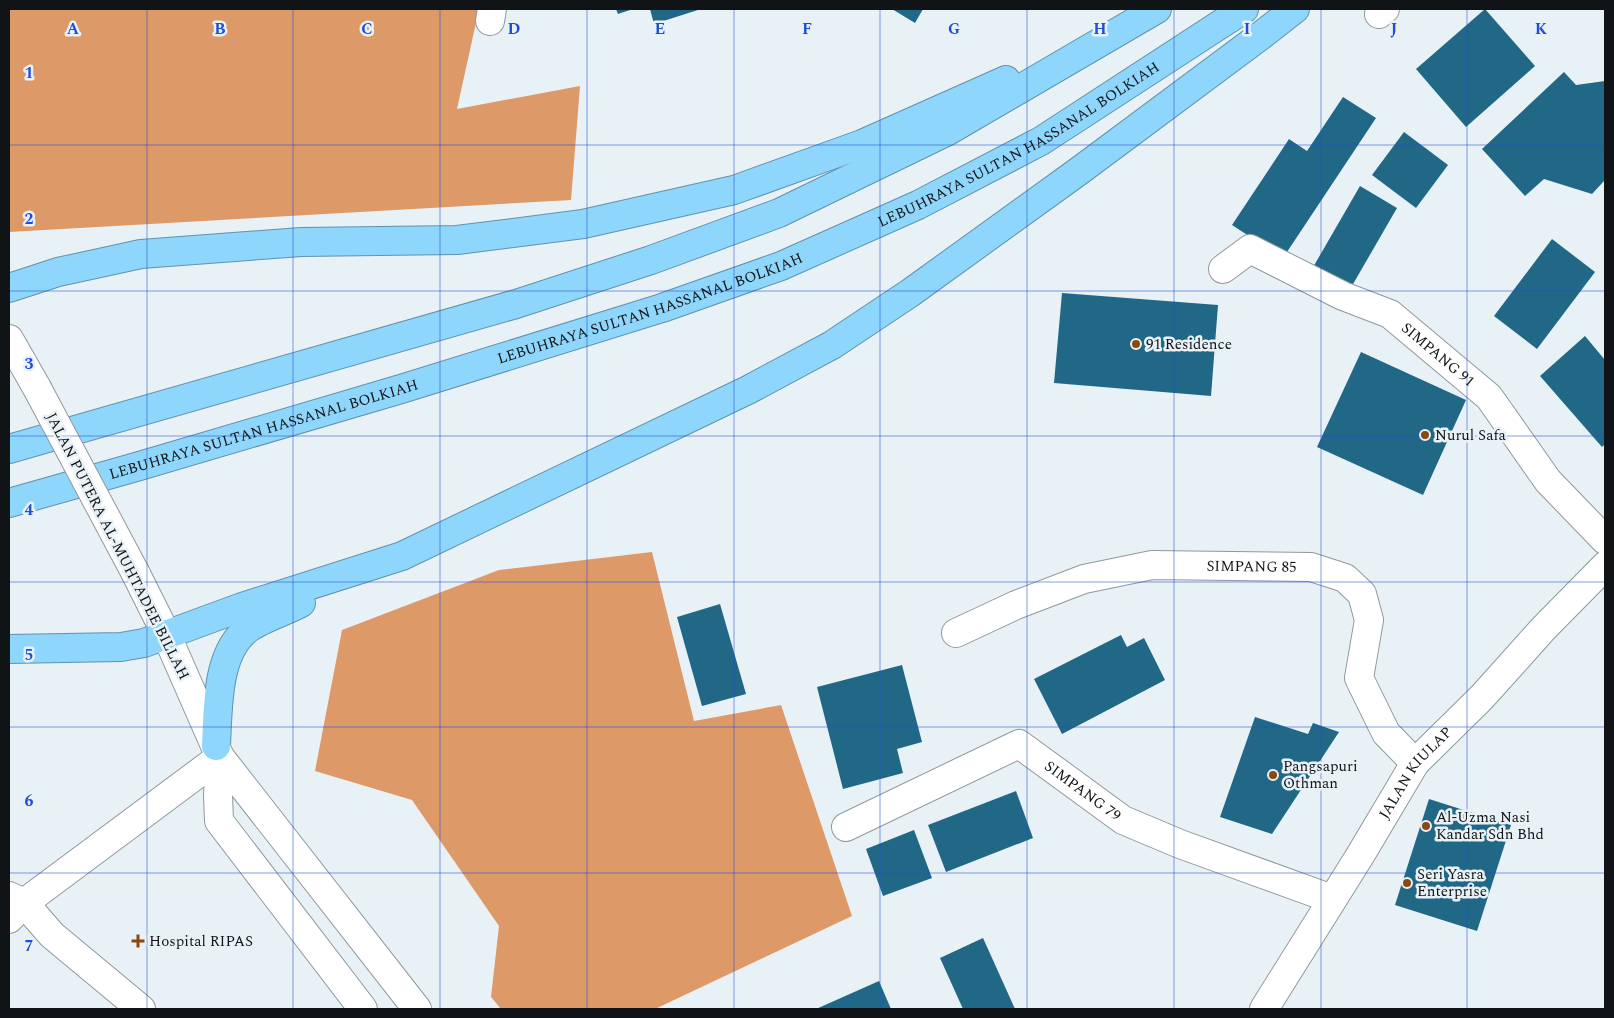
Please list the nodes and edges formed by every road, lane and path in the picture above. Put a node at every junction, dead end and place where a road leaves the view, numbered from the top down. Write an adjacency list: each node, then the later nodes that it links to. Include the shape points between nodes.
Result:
1 (1244, 9): 8 (highway, LEBUHRAYA SULTAN HASSANAL BOLKIAH, via 1041,142 918,205 781,266 662,308 401,389)
2 (1295, 9): 10 (highway, via 968,252 832,345 748,390)
3 (1149, 14): 5 (highway, via 862,144 734,190 582,224 457,240 301,242 141,254 58,272); 7 (highway, via 948,131 770,216 651,260 516,304)
4 (1223, 269): 9 (street, SIMPANG 91, via 1250,249 1344,296 1390,314 1489,397 1548,481)
5 (9, 288)
6 (9, 338): 13 (street, JALAN PUTERA AL-MUHTADEE BILLAH, bridge)
7 (9, 449)
8 (9, 503)
9 (1605, 540)
10 (402, 556): 13 (highway); 15 (highway, via 249,628 236,640 221,680)
11 (1605, 566): 16 (street, JALAN KIULAP)
12 (956, 633): 16 (street, SIMPANG 85, via 1084,579 1152,565 1311,567 1345,578 1362,594 1369,620 1359,678 1386,732)
13 (166, 634): 14 (highway, via 122,647); 15 (street, JALAN PUTERA AL-MUHTADEE BILLAH)
14 (9, 649)
15 (218, 751): 19 (street); 21 (street, JALAN PUTERA AL-MUHTADEE BILLAH, via 219,821); 22 (street, JALAN PUTERA AL-MUHTADEE BILLAH)
16 (1415, 763): 18 (street, JALAN KIULAP)
17 (846, 827): 18 (street, SIMPANG 79, via 1019,744 1123,820)
18 (1332, 899): 23 (street, JALAN KIULAP)
19 (14, 906): 20 (street)
20 (141, 1009)
21 (363, 1009)
22 (417, 1009)
23 (1264, 1009)

